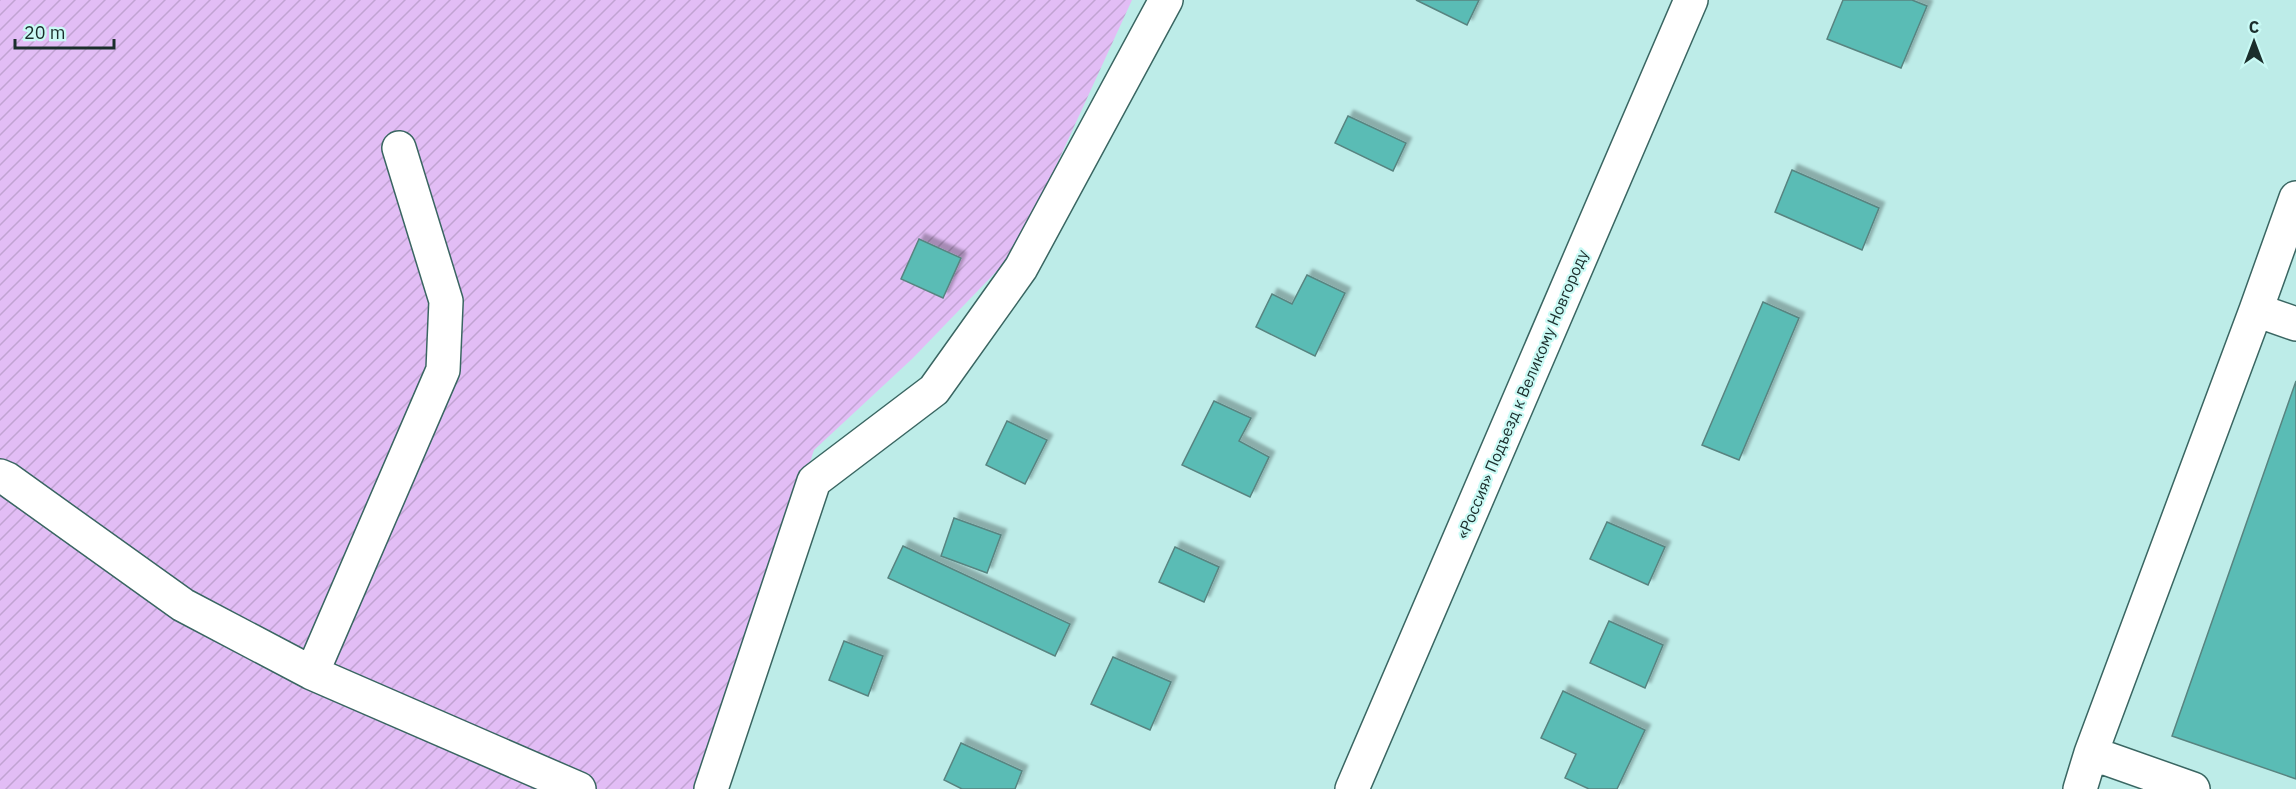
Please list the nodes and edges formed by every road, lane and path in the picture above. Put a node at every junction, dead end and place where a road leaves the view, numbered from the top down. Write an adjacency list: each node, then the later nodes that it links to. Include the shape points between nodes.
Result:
1 (1166, 0): 11 (main road, via 1021,268 934,390 814,481)
2 (1691, 0): 12 (main road, «Россия» Подъезд к Великому Новгороду)
3 (399, 148): 8 (main road, via 446,301 443,370)
4 (2296, 198): 5 (main road)
5 (2256, 310): 6 (main road); 9 (main road)
6 (2296, 324)
7 (0, 476): 8 (main road, via 183,605)
8 (312, 673): 10 (main road)
9 (2091, 753): 13 (main road); 14 (main road)
10 (579, 789)
11 (711, 789)
12 (1352, 789)
13 (2080, 789)
14 (2193, 789)

